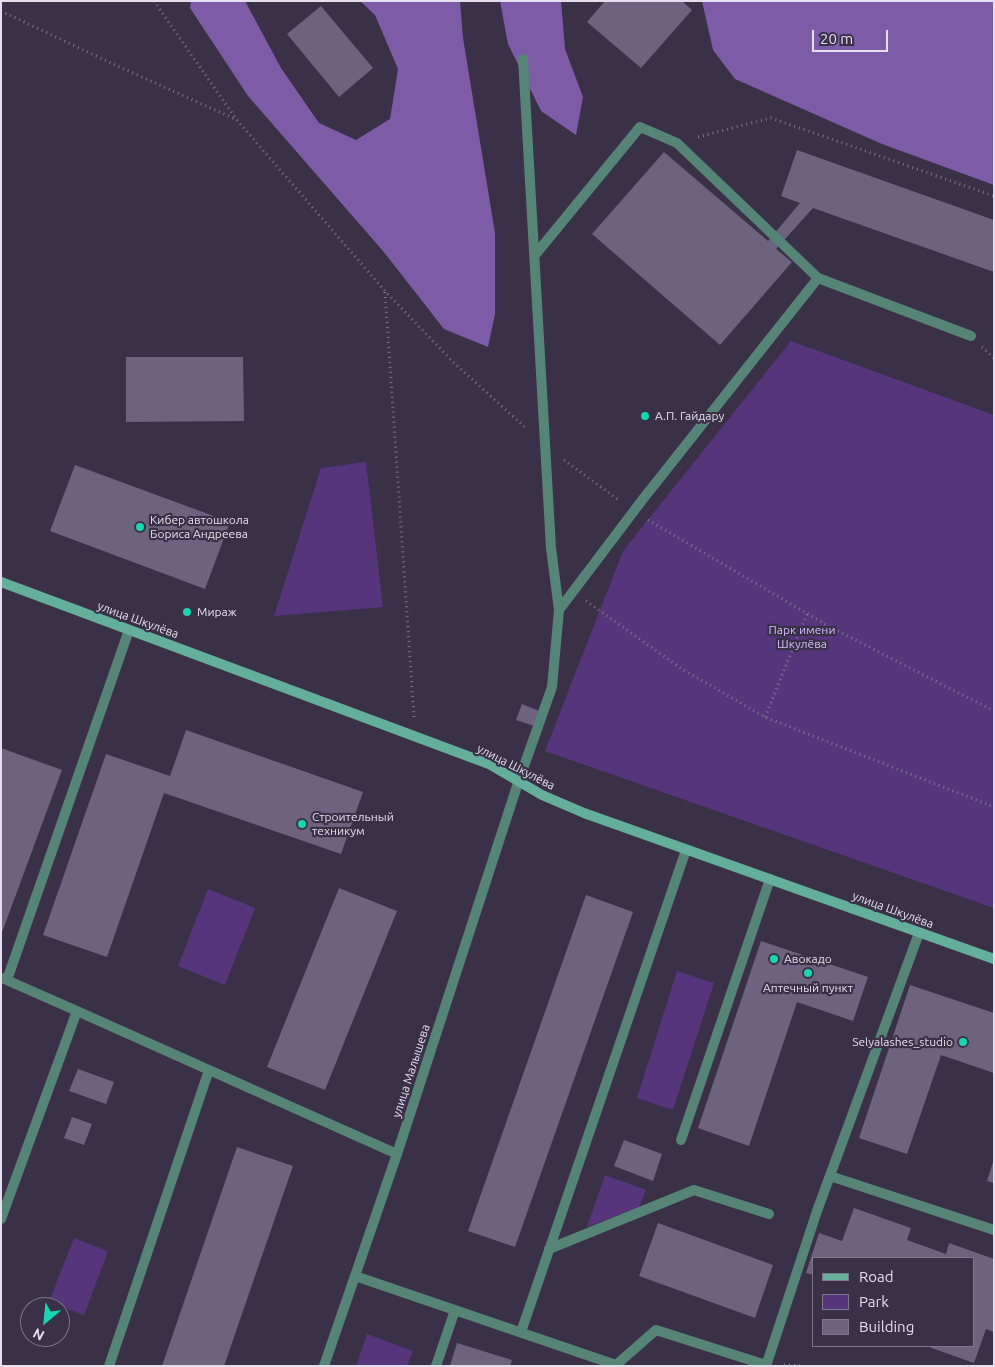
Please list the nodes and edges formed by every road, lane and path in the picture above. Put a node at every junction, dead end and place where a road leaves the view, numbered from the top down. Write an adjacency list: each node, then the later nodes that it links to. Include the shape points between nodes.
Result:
1 (154, 1): 4 (path)
2 (1, 11): 4 (path)
3 (523, 59): 7 (street, улица Малышева)
4 (236, 119): 9 (path)
5 (677, 143): 6 (path, via 771,118); 7 (street, via 640,128); 8 (street)
6 (994, 196)
7 (534, 255): 11 (street, улица Малышева)
8 (818, 278): 10 (street); 12 (street)
9 (384, 291): 11 (path, via 453,362); 20 (path)
10 (971, 336)
11 (547, 448): 12 (path); 15 (street, улица Малышева, via 551,548)
12 (634, 511): 14 (street); 16 (path)
13 (1, 582): 17 (street, улица Шкулёва)
14 (573, 591): 15 (street); 19 (path, via 682,669)
15 (559, 610): 21 (street, улица Малышева, via 552,686)
16 (806, 614): 18 (path); 19 (path)
17 (130, 630): 20 (street, улица Шкулёва); 27 (street)
18 (994, 711)
19 (765, 717): 22 (path)
20 (417, 737): 21 (street, улица Шкулёва, via 489,764)
21 (518, 783): 23 (street, улица Шкулёва, via 584,813); 31 (street, улица Малышева)
22 (994, 807)
23 (686, 850): 24 (street, улица Шкулёва); 36 (street)
24 (770, 879): 25 (street, улица Шкулёва); 30 (street)
25 (919, 933): 26 (street, улица Шкулёва); 32 (street)
26 (994, 959)
27 (4, 979): 28 (street)
28 (77, 1011): 29 (street); 34 (street)
29 (209, 1070): 31 (street); 41 (street)
30 (681, 1140)
31 (397, 1154): 37 (street, улица Малышева)
32 (830, 1176): 35 (street); 44 (street)
33 (769, 1214): 36 (street, via 694,1190)
34 (1, 1219)
35 (994, 1230)
36 (549, 1249): 39 (street)
37 (355, 1276): 38 (street); 42 (street, улица Малышева)
38 (455, 1310): 39 (street); 43 (street)
39 (521, 1332): 40 (street)
40 (618, 1365): 44 (street, via 656,1330)
41 (109, 1366)
42 (324, 1366)
43 (436, 1366)
44 (766, 1366)

